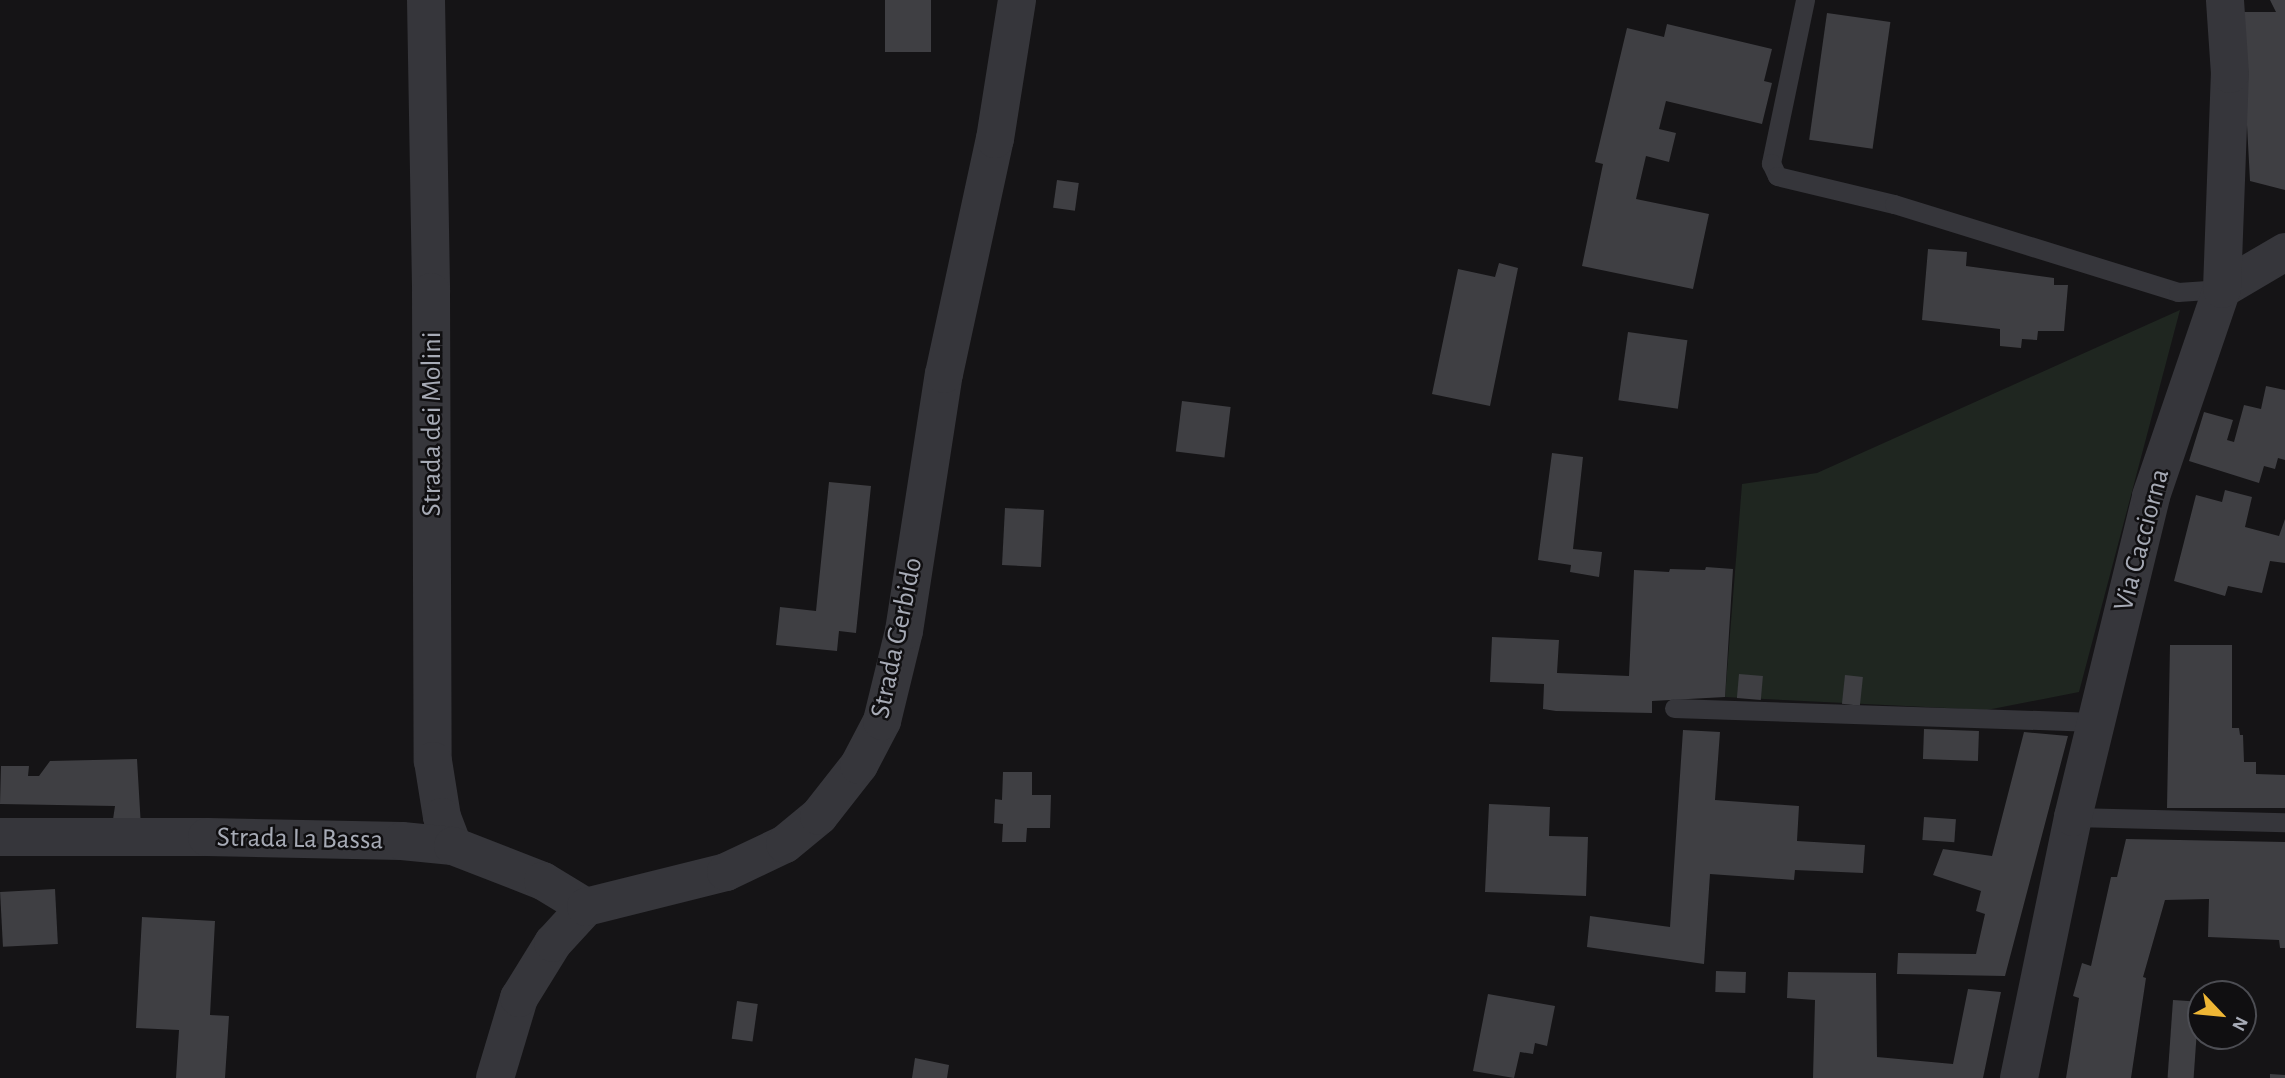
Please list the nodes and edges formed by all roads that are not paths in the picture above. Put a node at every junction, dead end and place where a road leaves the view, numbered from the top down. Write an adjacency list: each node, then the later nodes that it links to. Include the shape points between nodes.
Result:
1 (426, 0): 12 (street, Strada dei Molini, via 433,761 442,817)
2 (1017, 0): 13 (street, Strada Gerbido, via 995,139 944,374 904,631 881,721 859,765 819,816 785,844 726,872)
3 (1805, 0): 6 (lane, via 1770,163 1777,176 1894,204 2178,292)
4 (2225, 0): 6 (street, Via Cacciorna, via 2230,74)
5 (2279, 267): 6 (street)
6 (2222, 289): 8 (street, Via Cacciorna, via 2151,496)
7 (1674, 708): 8 (lane)
8 (2095, 722): 9 (street, Via Cacciorna)
9 (2073, 817): 10 (lane); 15 (street, Via Cacciorna)
10 (2285, 822)
11 (0, 837): 12 (street, Strada La Bassa, via 207,836)
12 (453, 846): 13 (street, Strada La Bassa, via 543,881)
13 (586, 906): 14 (street, via 553,943 519,998)
14 (495, 1078)
15 (2019, 1078)

